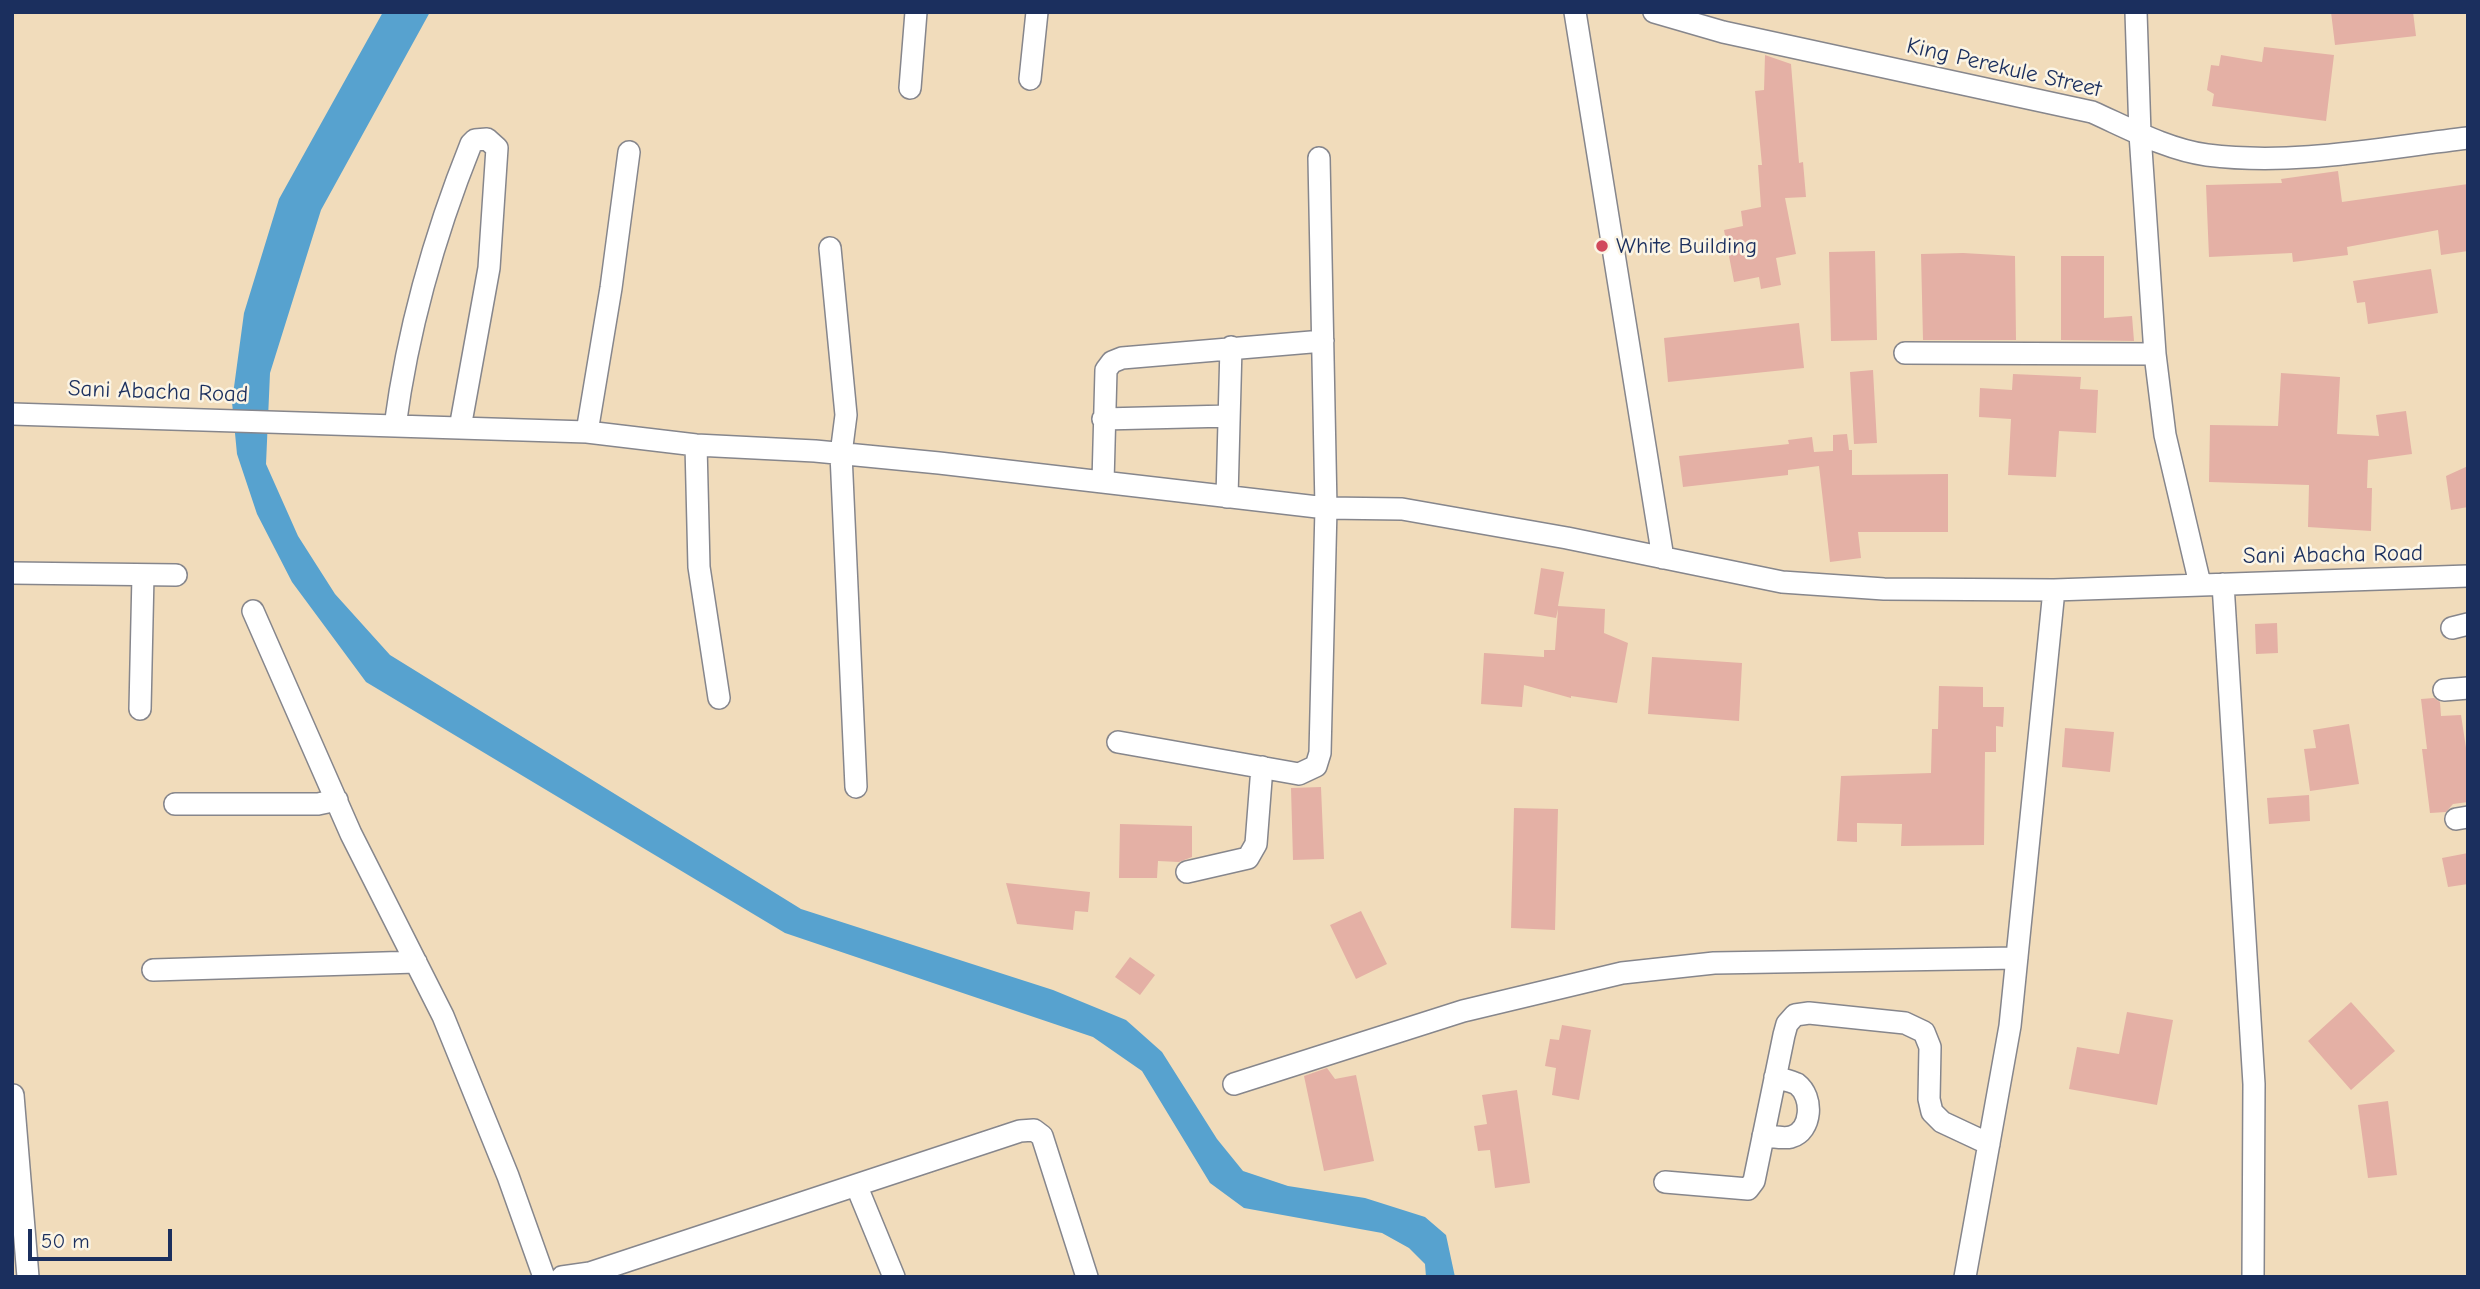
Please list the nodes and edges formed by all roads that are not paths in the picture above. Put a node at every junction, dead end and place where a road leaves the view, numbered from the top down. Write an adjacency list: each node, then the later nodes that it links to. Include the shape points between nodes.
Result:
1 (1037, 12): 6 (street)
2 (1575, 12): 28 (street)
3 (1654, 12): 8 (street, King Perekule Street, via 1736,35 2092,112)
4 (2136, 12): 8 (street)
5 (912, 14): 7 (street)
6 (1030, 79)
7 (910, 88)
8 (2140, 134): 9 (street, King Perekule Street, via 2205,155 2311,158); 16 (street)
9 (2468, 138)
10 (629, 152): 22 (street)
11 (1319, 158): 13 (street)
12 (830, 248): 24 (street, via 846,415)
13 (1323, 341): 14 (street); 27 (street)
14 (1230, 346): 18 (street); 19 (street, via 1112,362 1106,370)
15 (1905, 353): 16 (street)
16 (2155, 354): 33 (street, via 2165,435)
17 (12, 414): 20 (street, Sani Abacha Road)
18 (1229, 416): 19 (street); 26 (street)
19 (1103, 419): 25 (street)
20 (395, 426): 21 (street, Sani Abacha Road); 21 (street, via 424,273 471,144 487,139 497,148 489,268)
21 (460, 428): 22 (street, Sani Abacha Road)
22 (587, 432): 23 (street, Sani Abacha Road)
23 (696, 445): 24 (street, Sani Abacha Road); 39 (street, via 699,567)
24 (841, 454): 25 (street, Sani Abacha Road); 43 (street)
25 (1103, 482): 26 (street, Sani Abacha Road)
26 (1227, 496): 27 (street, Sani Abacha Road)
27 (1326, 508): 28 (street, Sani Abacha Road, via 1402,509); 42 (street, via 1320,753 1316,766 1299,774)
28 (1663, 558): 35 (street, Sani Abacha Road, via 1782,582 1884,589)
29 (12, 573): 30 (street)
30 (143, 575): 31 (street); 40 (street)
31 (176, 575)
32 (2468, 576): 34 (street, Sani Abacha Road)
33 (2200, 584): 34 (street, Sani Abacha Road); 35 (street, Sani Abacha Road)
34 (2223, 584): 64 (street, via 2254,1084)
35 (2054, 590): 47 (street)
36 (253, 611): 44 (street)
37 (2468, 688): 38 (street)
38 (2444, 690)
39 (719, 698)
40 (140, 709)
41 (1118, 743): 42 (street)
42 (1262, 767): 46 (street, via 1256,844 1248,858)
43 (856, 786)
44 (337, 800): 45 (street, via 318,804); 48 (street)
45 (175, 804)
46 (1186, 872)
47 (2017, 958): 51 (street, via 1714,964 1622,974 1463,1011); 54 (street)
48 (416, 962): 49 (street); 59 (street, via 508,1175)
49 (153, 970)
50 (1775, 1077): 53 (street); 53 (street, via 1797,1084 1808,1118 1802,1131 1790,1138); 54 (street, via 1787,1024 1795,1015 1905,1023 1924,1032 1930,1047 1932,1112 1942,1122)
51 (1234, 1084)
52 (13, 1095): 58 (street)
53 (1763, 1136): 55 (street, via 1754,1181 1748,1189)
54 (1989, 1143): 63 (street)
55 (1665, 1182)
56 (857, 1187): 57 (street); 61 (street); 62 (street, via 1034,1129 1042,1136)
57 (591, 1275): 60 (street)
58 (28, 1277)
59 (544, 1277)
60 (562, 1277)
61 (894, 1277)
62 (1087, 1277)
63 (1965, 1277)
64 (2253, 1277)

